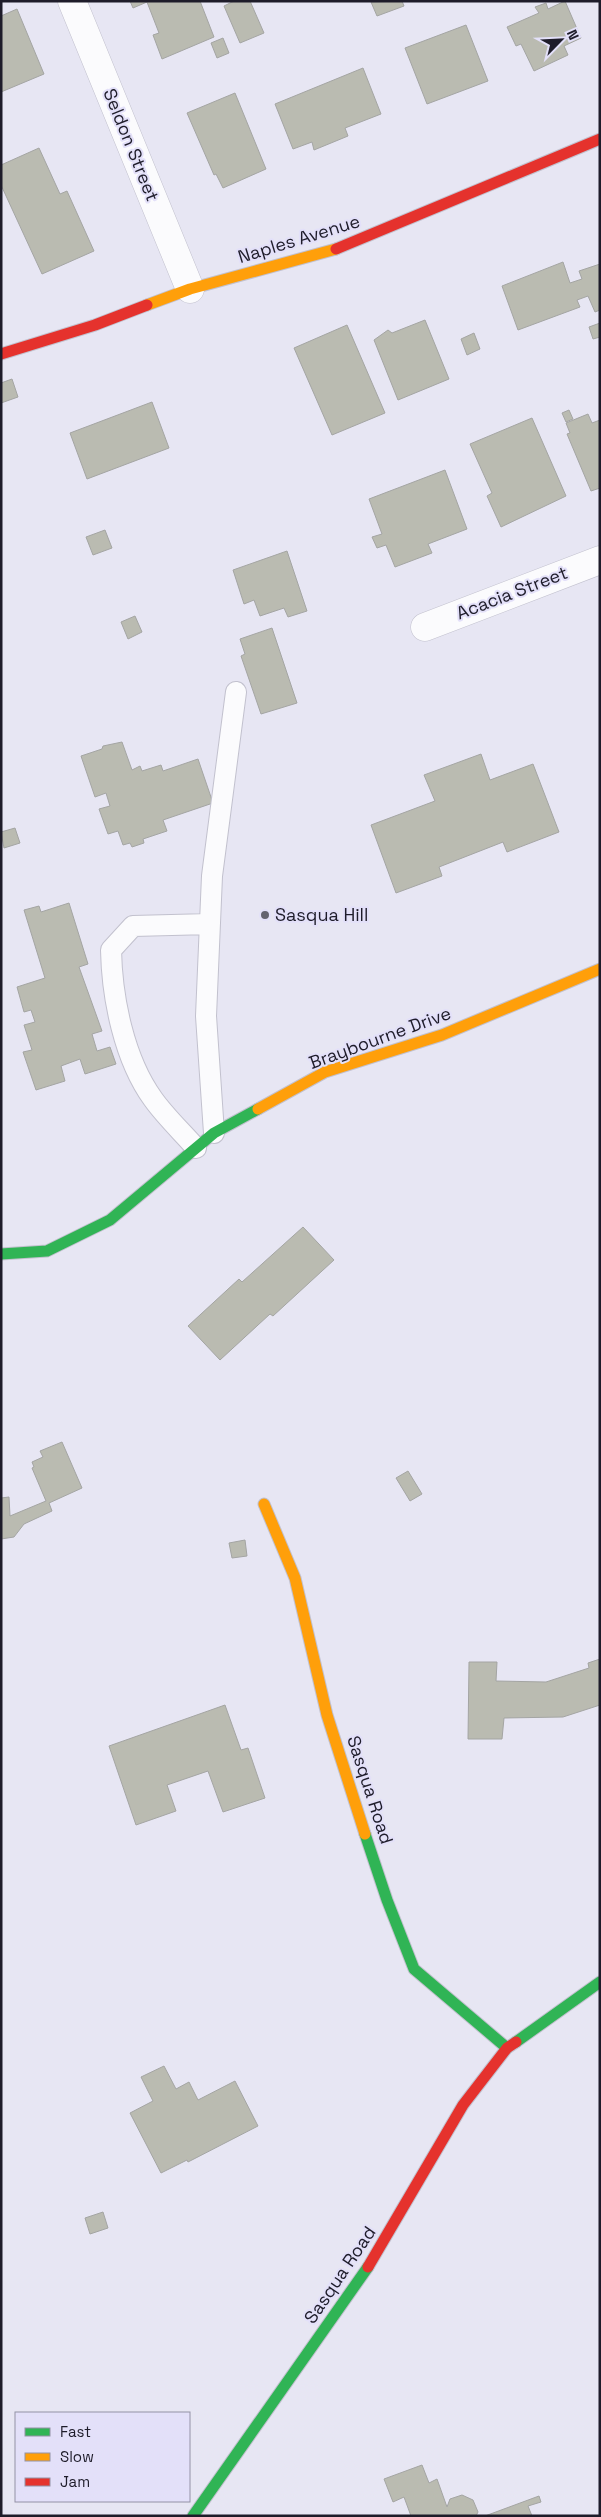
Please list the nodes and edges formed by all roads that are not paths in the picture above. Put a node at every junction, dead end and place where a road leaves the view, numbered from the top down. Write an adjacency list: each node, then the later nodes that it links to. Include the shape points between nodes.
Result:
1 (72, 1): 3 (street, Seldon Street)
2 (600, 139): 3 (street, Naples Avenue, via 342,247)
3 (190, 289): 4 (street, Naples Avenue)
4 (1, 354)
5 (600, 560): 6 (street, Acacia Street)
6 (425, 627)
7 (236, 692): 8 (lane, via 212,876)
8 (210, 924): 10 (lane, via 206,1016); 11 (lane, via 132,926 111,950 112,987 132,1060 152,1099)
9 (600, 969): 10 (street, Braybourne Drive, via 442,1035 325,1072)
10 (214, 1133): 11 (street, Braybourne Drive)
11 (196, 1148): 12 (street, Braybourne Drive, via 110,1220 47,1250)
12 (1, 1254)
13 (264, 1504): 15 (street, Sasqua Road, via 295,1578 327,1715 387,1900 414,1969)
14 (600, 1982): 15 (street, Sasqua Road)
15 (507, 2048): 16 (street, Sasqua Road, via 463,2105 377,2254)
16 (193, 2516)

